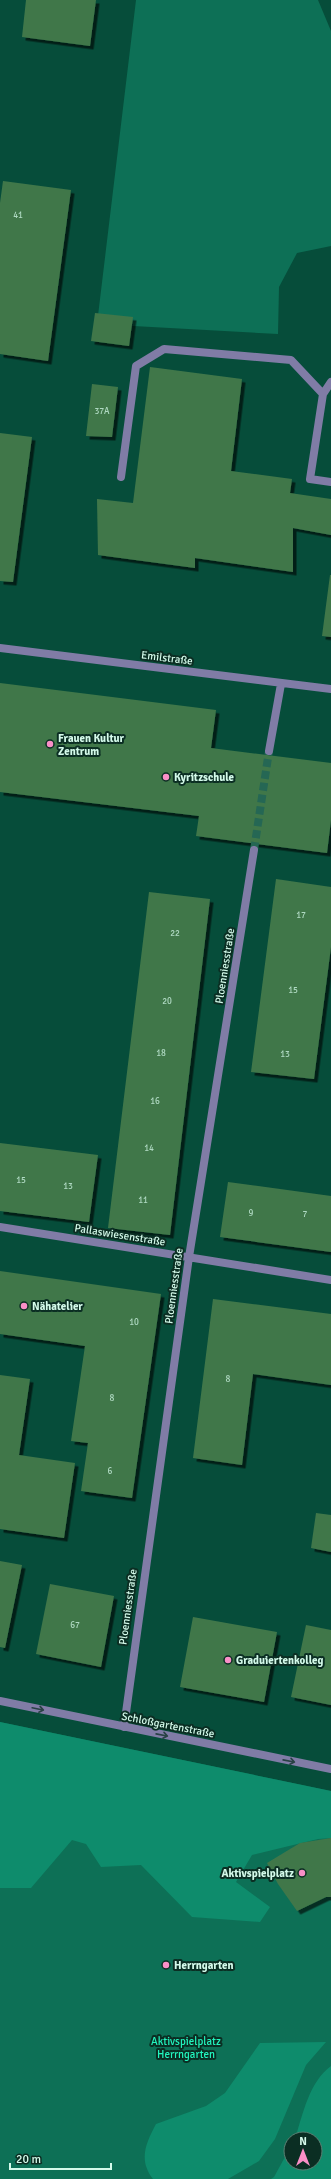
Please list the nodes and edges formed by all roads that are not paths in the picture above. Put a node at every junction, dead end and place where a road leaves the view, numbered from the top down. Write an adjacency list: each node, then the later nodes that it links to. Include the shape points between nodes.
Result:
1 (331, 382): 2 (street)
2 (324, 394): 3 (street, via 291,360 164,350 136,366); 4 (street, via 310,479)
3 (121, 477)
4 (331, 482)
5 (0, 648): 6 (street, Emilstraße)
6 (281, 684): 7 (street, Emilstraße); 8 (street)
7 (331, 689)
8 (269, 751)
9 (254, 850): 11 (street, Ploenniesstraße)
10 (0, 1227): 11 (street, Pallaswiesenstraße)
11 (189, 1257): 12 (street, Pallaswiesenstraße); 14 (street, Ploenniesstraße)
12 (331, 1280)
13 (0, 1701): 14 (street, Schloßgartenstraße, one-way to 14)
14 (124, 1727): 15 (street, Schloßgartenstraße, one-way to 15)
15 (331, 1769)

